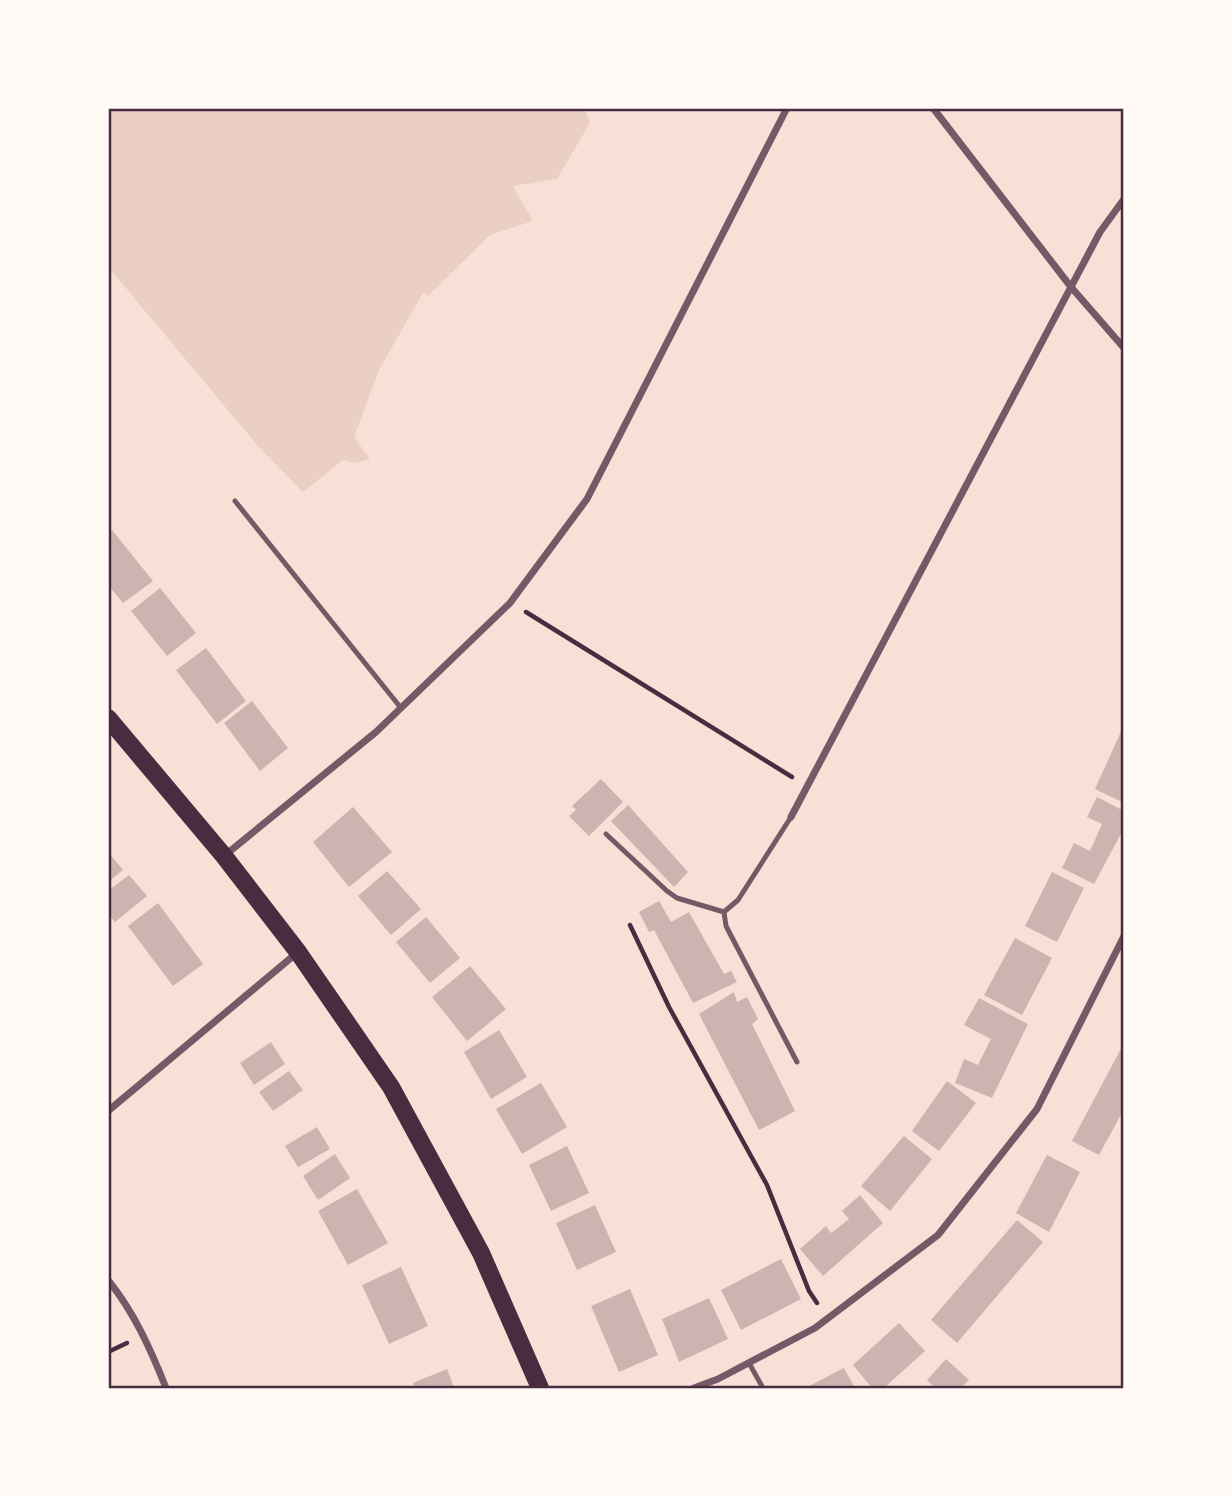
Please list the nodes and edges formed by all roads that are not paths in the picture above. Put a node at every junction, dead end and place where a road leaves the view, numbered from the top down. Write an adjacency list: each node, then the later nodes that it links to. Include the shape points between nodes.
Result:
1 (787, 108): 7 (street, via 587,499 510,603)
2 (933, 108): 4 (street)
3 (1124, 199): 4 (street, via 1100,232)
4 (1071, 287): 5 (street); 9 (street)
5 (1124, 348)
6 (234, 501): 7 (lane)
7 (401, 708): 11 (street)
8 (108, 718): 11 (main road)
9 (791, 817): 12 (lane, via 738,900)
10 (606, 834): 12 (lane, via 677,898)
11 (224, 856): 14 (main road)
12 (724, 912): 15 (lane, via 726,926)
13 (1124, 936): 18 (street, via 1037,1109 938,1235 815,1328)
14 (298, 952): 16 (street); 20 (main road, via 391,1087 481,1252)
15 (797, 1062)
16 (108, 1111)
17 (108, 1280): 19 (street, via 126,1301)
18 (749, 1363): 21 (street); 22 (lane)
19 (166, 1388)
20 (540, 1388)
21 (694, 1388)
22 (763, 1388)

